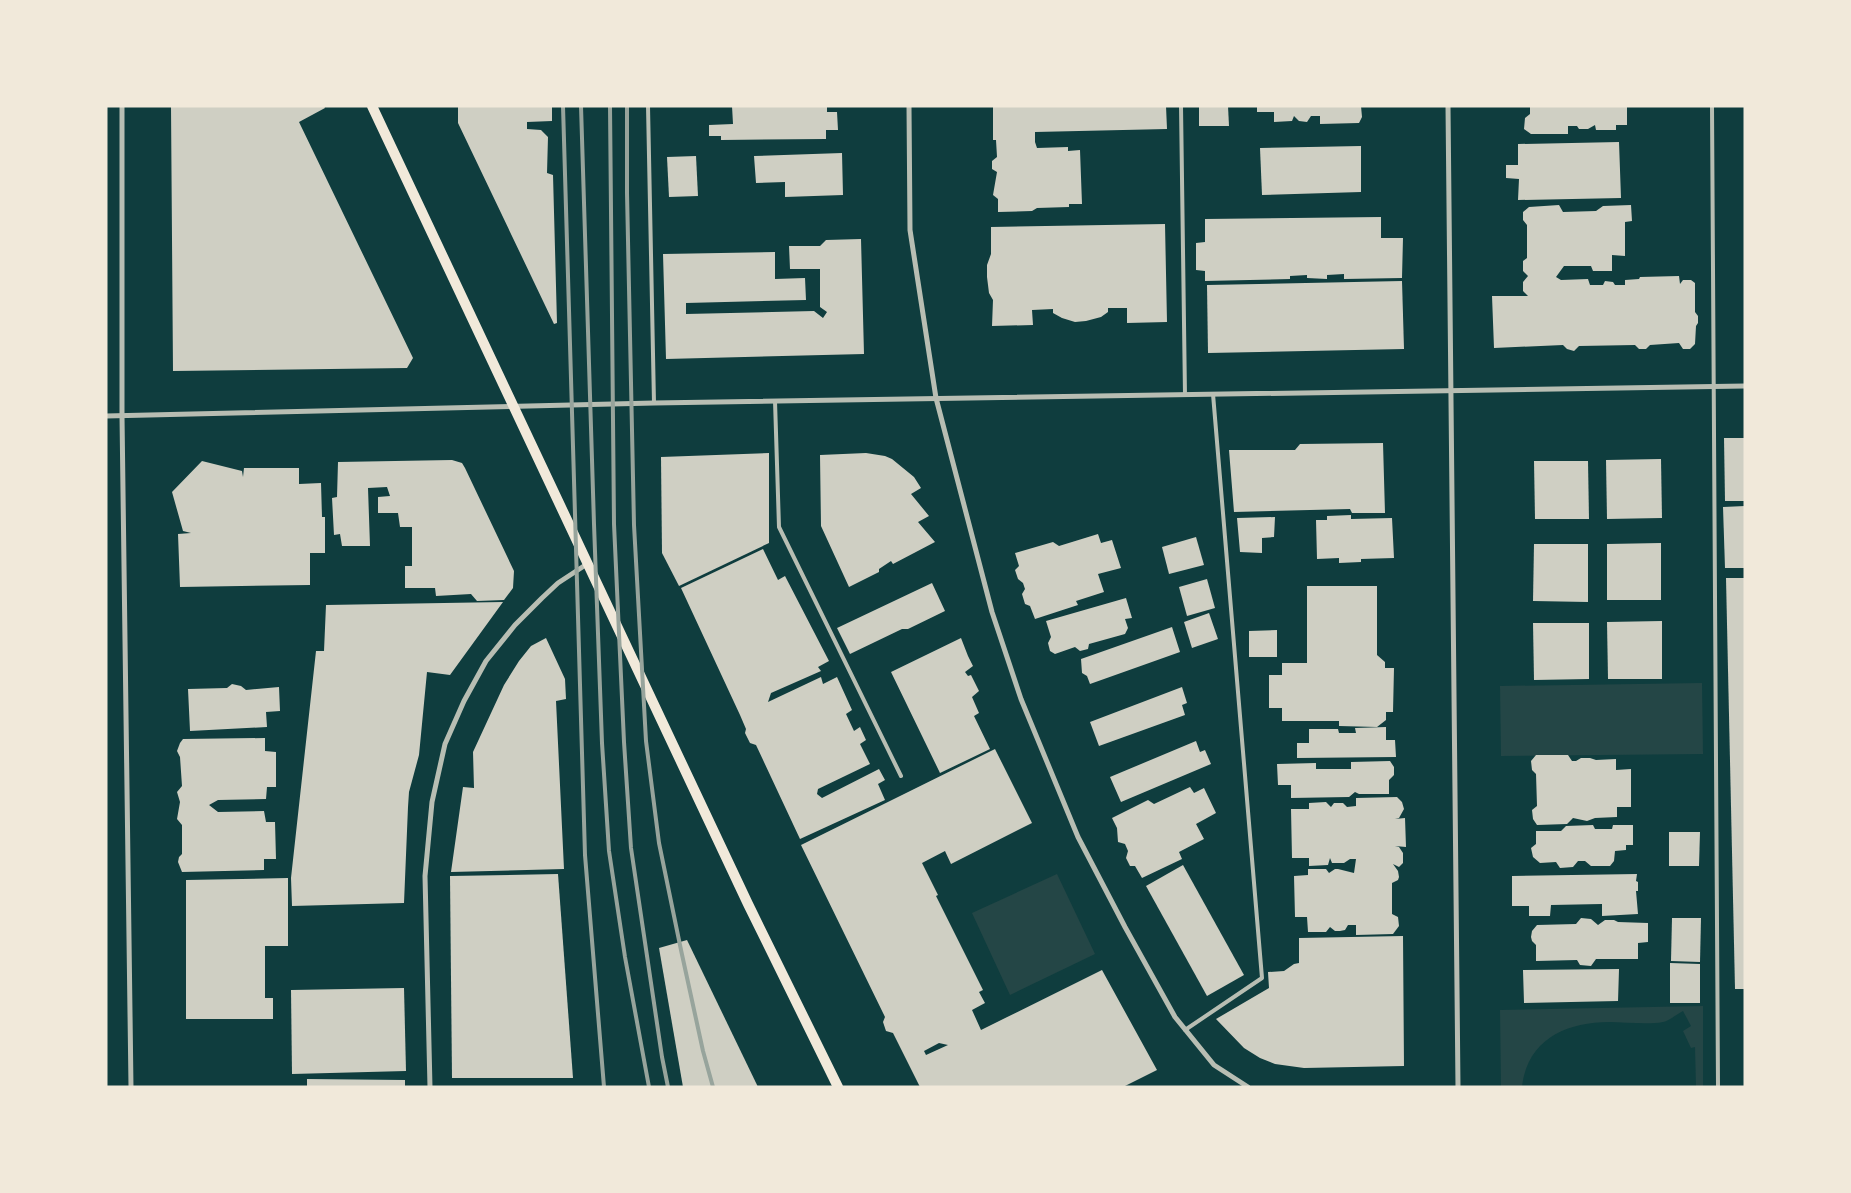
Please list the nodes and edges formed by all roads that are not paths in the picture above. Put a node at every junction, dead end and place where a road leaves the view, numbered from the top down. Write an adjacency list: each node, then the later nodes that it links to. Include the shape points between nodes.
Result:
1 (122, 106): 18 (street)
2 (372, 106): 16 (main road)
3 (648, 106): 15 (lane)
4 (909, 106): 13 (street, via 910,230)
5 (1181, 106): 12 (lane)
6 (1448, 106): 10 (street)
7 (1712, 106): 9 (lane)
8 (1745, 386): 9 (street)
9 (1713, 387): 10 (street); 27 (lane)
10 (1450, 391): 11 (street); 26 (street)
11 (1213, 394): 12 (street); 21 (lane, via 1262,978)
12 (1185, 395): 13 (street)
13 (936, 398): 14 (street); 21 (street, via 992,612 1021,699 1078,837 1125,927)
14 (775, 401): 15 (street); 20 (lane, via 780,527)
15 (654, 403): 16 (street)
16 (515, 407): 18 (street); 19 (main road)
17 (106, 416): 18 (street)
18 (122, 416): 22 (street)
19 (587, 564): 23 (street, via 558,582 515,625 486,661 445,744 432,802 426,876); 24 (main road)
20 (902, 776)
21 (1185, 1030): 25 (street, via 1214,1065)
22 (131, 1087)
23 (430, 1087)
24 (838, 1087)
25 (1248, 1087)
26 (1458, 1087)
27 (1718, 1087)

